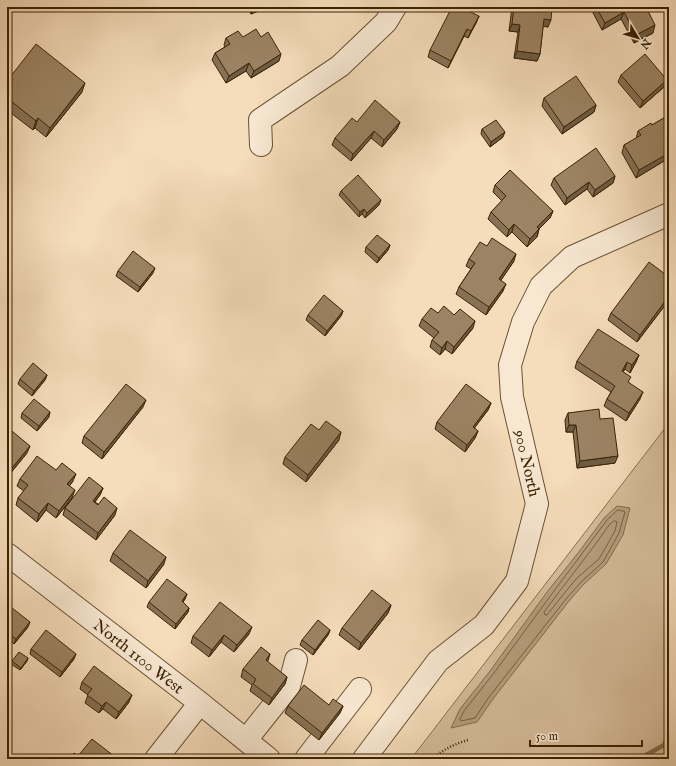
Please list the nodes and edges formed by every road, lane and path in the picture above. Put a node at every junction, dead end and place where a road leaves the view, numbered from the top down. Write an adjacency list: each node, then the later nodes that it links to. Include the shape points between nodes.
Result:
1 (394, 7): 2 (street, via 386,22 340,66 260,120)
2 (261, 145)
3 (669, 214): 13 (street, 900 North, via 572,257 541,286 523,322 510,365 512,397 538,504 517,581 484,625 438,661)
4 (7, 554): 7 (street, North 1100 West)
5 (296, 660): 8 (street, via 288,686)
6 (360, 689): 12 (street)
7 (200, 703): 8 (street, North 1100 West); 10 (street)
8 (246, 740): 11 (street, North 1100 West)
9 (468, 740): 14 (path, via 440,752)
10 (156, 759)
11 (269, 759)
12 (306, 759)
13 (364, 759)
14 (433, 759)

